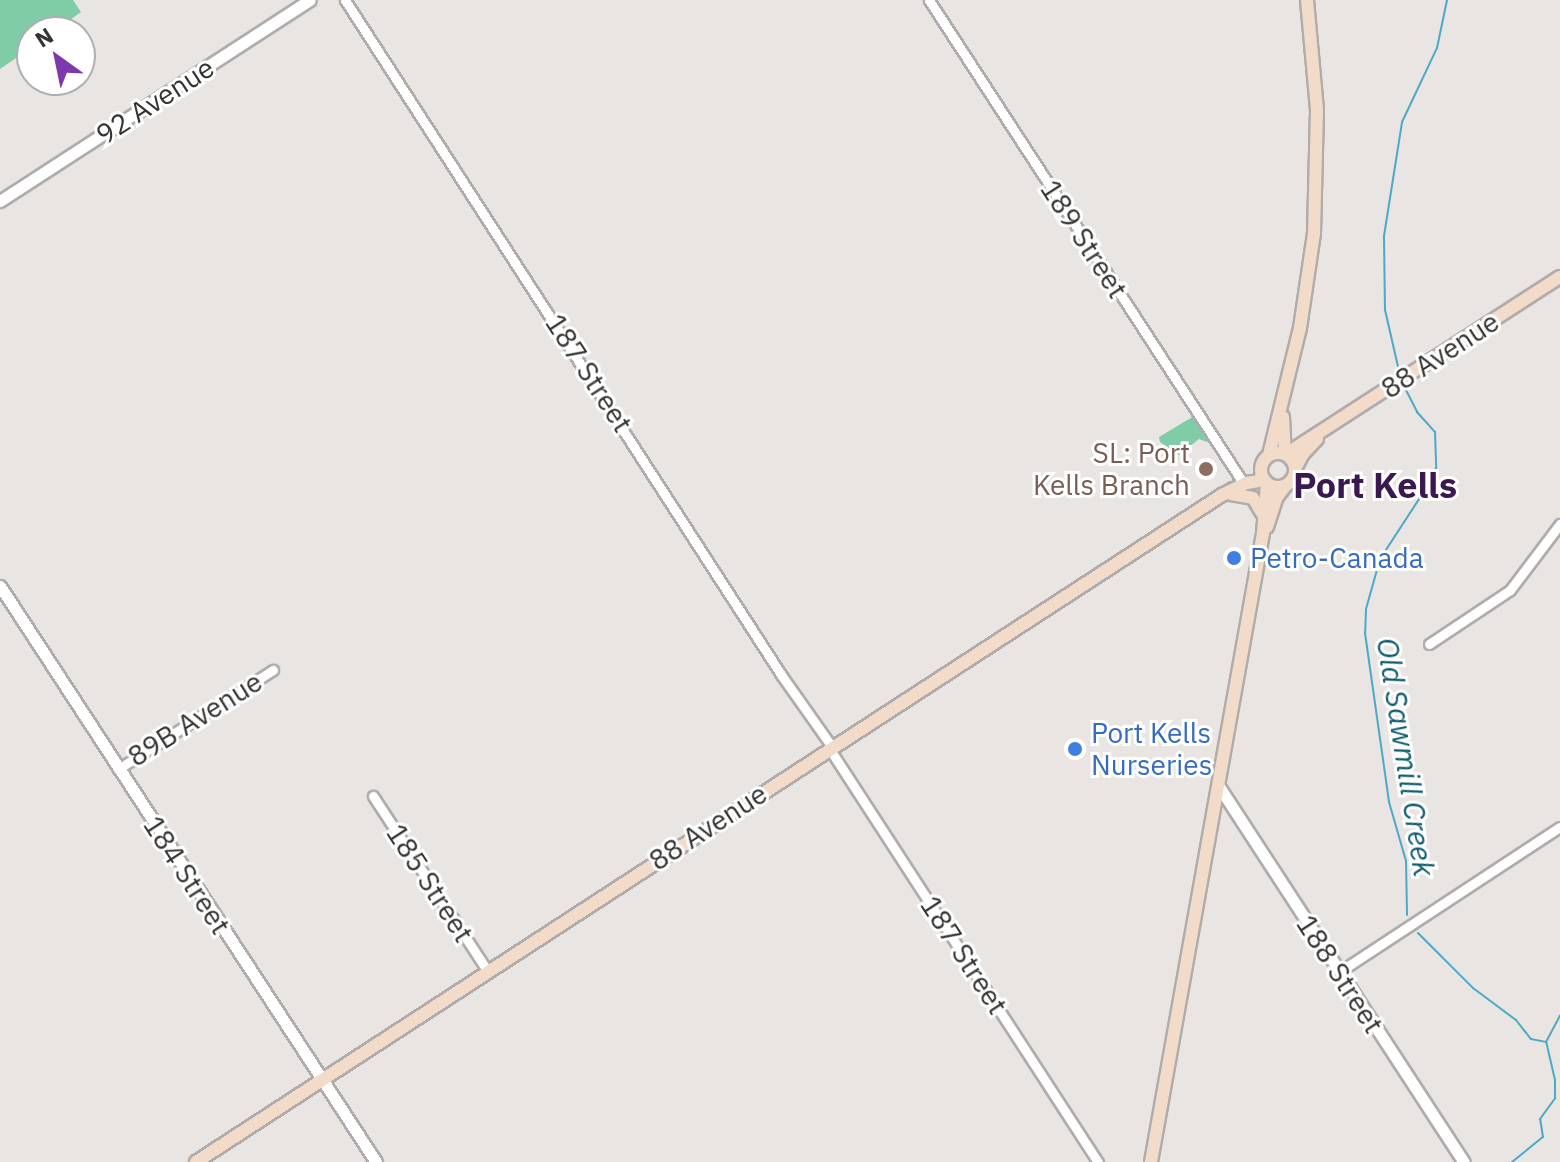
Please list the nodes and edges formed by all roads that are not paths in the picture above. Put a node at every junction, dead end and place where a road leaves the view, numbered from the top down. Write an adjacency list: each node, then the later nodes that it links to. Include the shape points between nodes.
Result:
1 (310, 0): 5 (street, 92 Avenue)
2 (345, 0): 23 (street, 187 Street)
3 (929, 0): 13 (street, 189 Street)
4 (1307, 0): 7 (main road, via 1317,110 1317,196 1312,257)
5 (0, 201)
6 (1560, 277): 9 (main road, 88 Avenue)
7 (1284, 398): 8 (main road); 11 (main road)
8 (1282, 427): 9 (main road, via 1294,436); 10 (main road)
9 (1315, 435): 10 (main road, 88 Avenue); 12 (main road, 88 Avenue)
10 (1285, 454): 11 (main road); 12 (main road)
11 (1265, 460): 13 (main road, 88 Avenue); 14 (main road)
12 (1295, 469): 15 (main road)
13 (1240, 478): 16 (main road, 88 Avenue)
14 (1266, 482): 15 (main road); 16 (main road, 88 Avenue, via 1247,483); 17 (main road)
15 (1286, 485): 19 (main road)
16 (1225, 494): 17 (main road, via 1253,498); 23 (main road, 88 Avenue)
17 (1263, 514): 19 (main road)
18 (1560, 524): 21 (street, via 1510,590)
19 (1263, 533): 25 (main road)
20 (0, 586): 24 (street, 184 Street)
21 (1429, 644)
22 (273, 670): 24 (street, 89B Avenue)
23 (831, 748): 28 (main road, 88 Avenue); 33 (street, 187 Street)
24 (118, 769): 30 (street, 184 Street)
25 (1218, 785): 29 (street, 188 Street); 34 (main road)
26 (373, 796): 28 (street, 185 Street)
27 (1560, 827): 29 (street)
28 (487, 970): 30 (main road, 88 Avenue)
29 (1339, 972): 35 (street, 188 Street)
30 (320, 1080): 31 (main road, 88 Avenue); 32 (street, 184 Street)
31 (196, 1162)
32 (376, 1162)
33 (1098, 1162)
34 (1151, 1162)
35 (1464, 1162)

